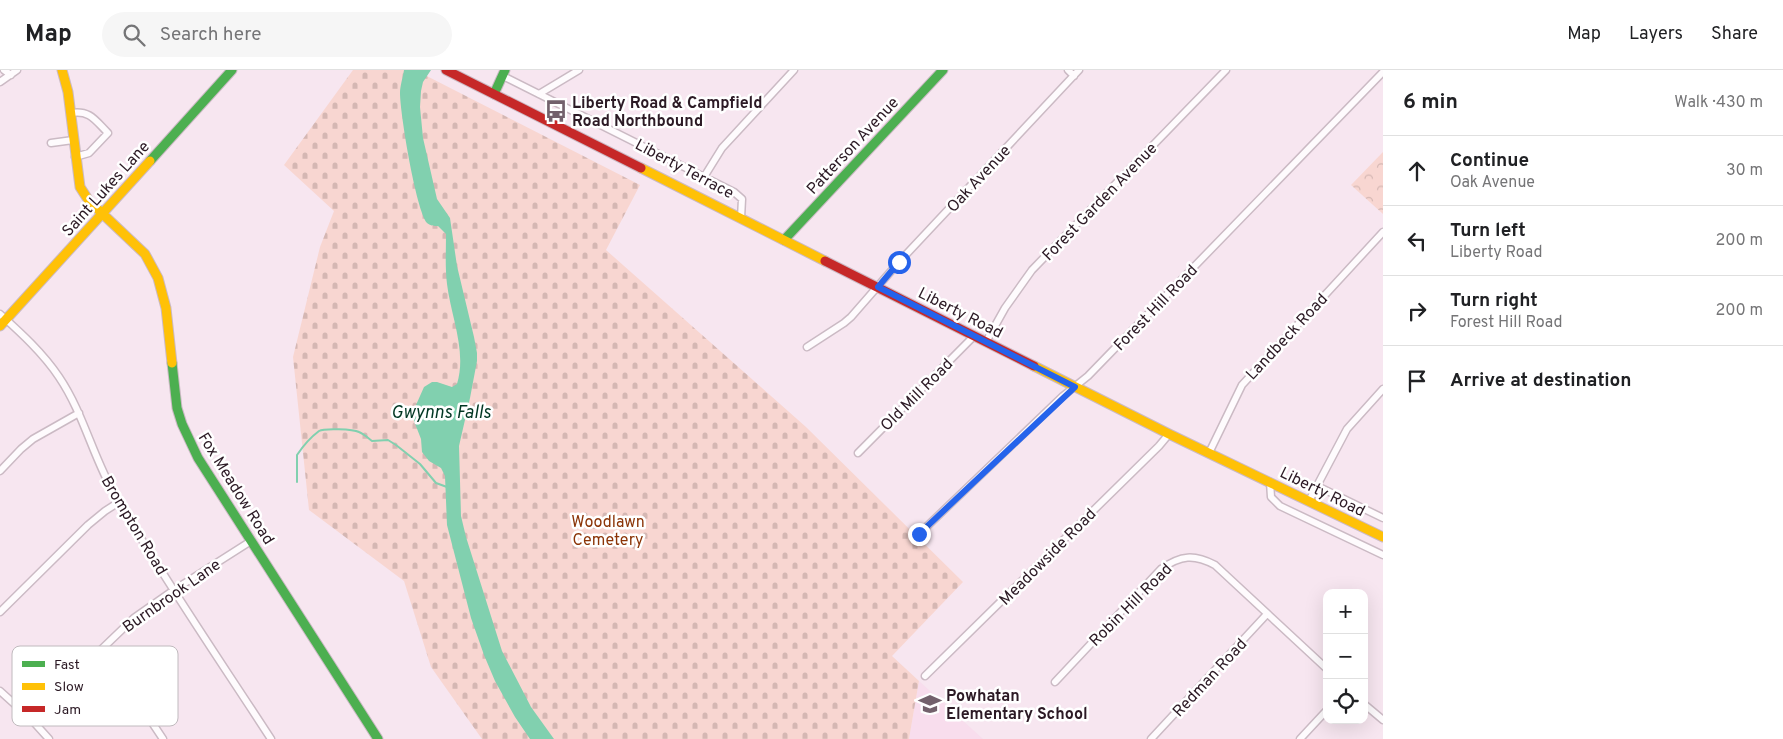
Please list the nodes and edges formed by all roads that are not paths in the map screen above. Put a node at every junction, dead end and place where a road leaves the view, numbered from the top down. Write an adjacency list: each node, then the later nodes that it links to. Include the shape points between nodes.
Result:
1 (4, 70): 14 (street)
2 (17, 70): 14 (street)
3 (62, 70): 19 (main road, Fox Meadow Road)
4 (232, 70): 24 (main road, Saint Lukes Lane)
5 (446, 70): 17 (main road, Liberty Road)
6 (579, 70): 18 (street)
7 (794, 70): 23 (street, via 722,148)
8 (943, 70): 27 (main road, Patterson Avenue)
9 (1068, 70): 15 (street)
10 (1080, 70): 15 (street, Oak Avenue)
11 (1226, 70): 31 (street, Forest Garden Avenue, via 1032,270)
12 (1383, 72): 33 (street, Forest Hill Road)
13 (504, 73): 17 (main road); 18 (street, Liberty Terrace)
14 (11, 75): 16 (street)
15 (1074, 76): 28 (street, Oak Avenue)
16 (0, 82)
17 (494, 94): 25 (main road, Liberty Road)
18 (539, 94): 23 (street, Liberty Terrace)
19 (71, 113): 20 (main road, Fox Meadow Road); 22 (street, via 86,113 108,133 89,153)
20 (73, 140): 21 (street); 22 (main road, Fox Meadow Road)
21 (51, 143)
22 (74, 156): 24 (main road, Fox Meadow Road, via 80,187)
23 (704, 177): 25 (street, Liberty Terrace, via 739,195)
24 (102, 214): 29 (main road, Saint Lukes Lane); 47 (main road, Fox Meadow Road, via 145,254 158,278 166,308 182,424 198,458)
25 (741, 218): 27 (main road, Liberty Road)
26 (1383, 232): 38 (street, Landbeck Road, via 1242,385)
27 (784, 240): 28 (main road, Liberty Road)
28 (878, 287): 30 (main road, Liberty Road); 32 (street, Oak Avenue, via 844,323)
29 (2, 320): 35 (street, Brompton Road, via 48,362)
30 (974, 336): 31 (main road, Liberty Road); 37 (street, Old Mill Road)
31 (986, 342): 33 (main road, Liberty Road)
32 (807, 347)
33 (1075, 387): 36 (main road, Liberty Road); 45 (street, Forest Hill Road)
34 (1383, 389): 41 (street, via 1347,429)
35 (78, 413): 39 (street, via 33,439); 43 (street, Brompton Road, via 99,466)
36 (1169, 434): 38 (main road, Liberty Road); 54 (street, Meadowside Road)
37 (858, 453)
38 (1209, 453): 40 (main road, Liberty Road)
39 (0, 471)
40 (1270, 482): 42 (main road, Liberty Road); 48 (street, via 1271,497 1280,506)
41 (1317, 486): 42 (street); 44 (street)
42 (1309, 501): 46 (main road, Liberty Road)
43 (119, 502): 49 (street, Brompton Road); 50 (street, via 96,517)
44 (1383, 518)
45 (919, 534)
46 (1383, 537)
47 (251, 541): 49 (street, Burnbrook Lane); 66 (main road, Fox Meadow Road)
48 (1383, 555)
49 (174, 590): 52 (street, Burnbrook Lane, via 134,618); 65 (street, Brompton Road)
50 (0, 612)
51 (1267, 614): 53 (street, Robin Hill Road); 55 (street, Robin Hill Road, via 1215,565 1196,558 1176,559 1161,569); 67 (street, Redman Road)
52 (104, 646)
53 (1323, 665)
54 (925, 676)
55 (1055, 682)
56 (0, 691): 57 (street)
57 (12, 702)
58 (1368, 707): 60 (street)
59 (1323, 714): 68 (street)
60 (1383, 720)
61 (38, 726): 63 (street)
62 (154, 726): 64 (street)
63 (50, 739)
64 (163, 739)
65 (271, 739)
66 (378, 739)
67 (1151, 739)
68 (1300, 739)

